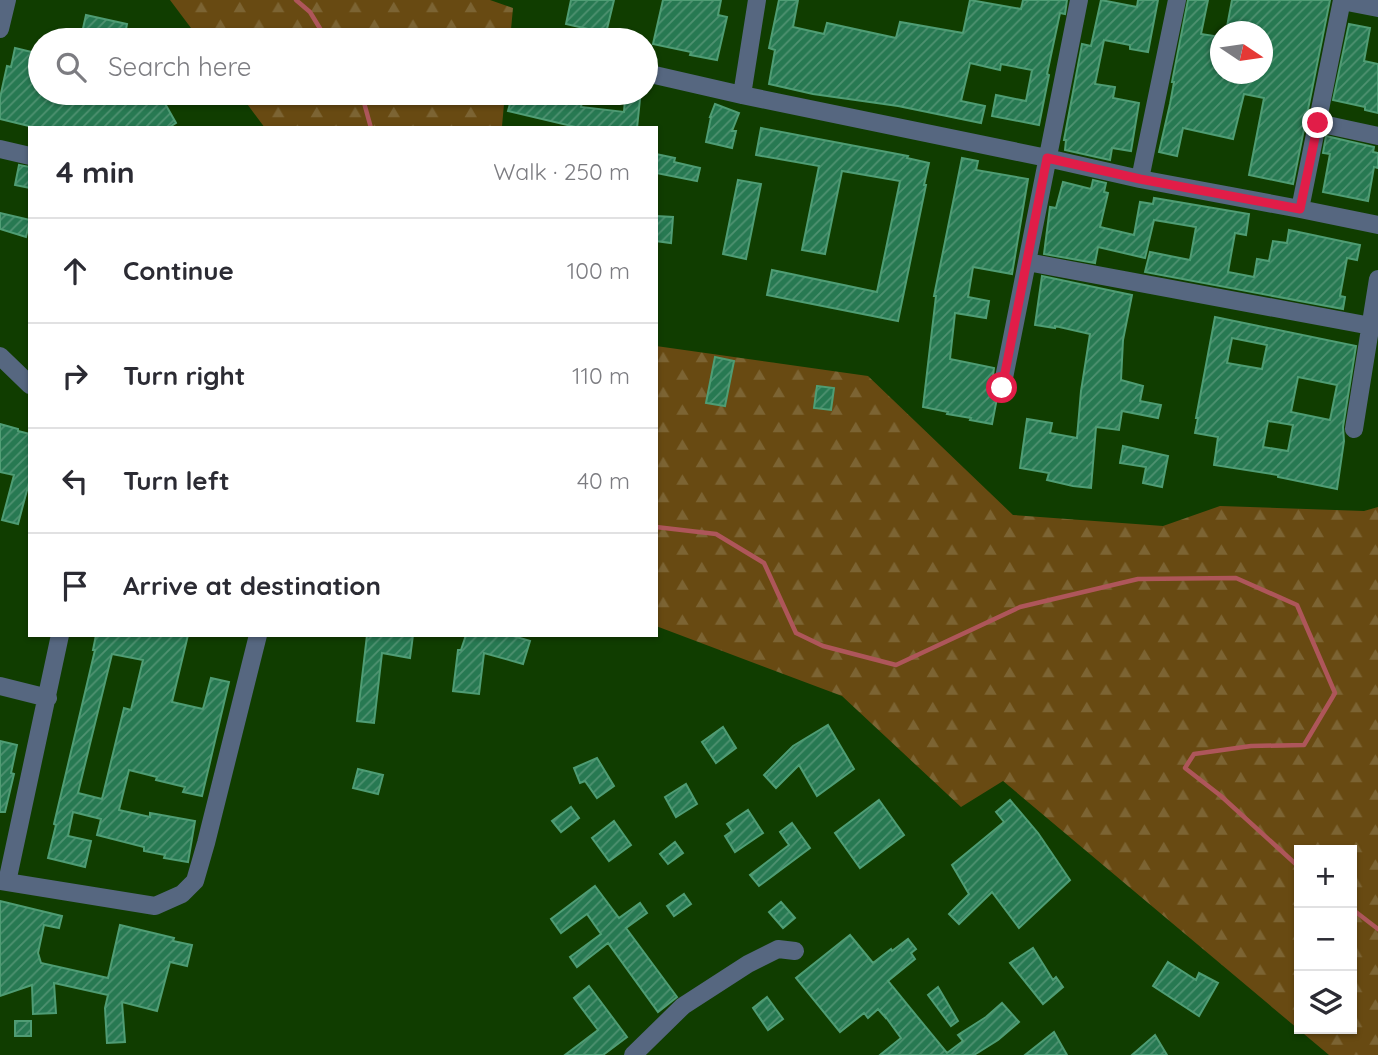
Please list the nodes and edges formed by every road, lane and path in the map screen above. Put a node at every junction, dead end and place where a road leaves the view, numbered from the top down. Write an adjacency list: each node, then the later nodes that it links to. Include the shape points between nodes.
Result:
1 (7, 0): 7 (street)
2 (757, 0): 9 (street)
3 (1079, 0): 14 (street)
4 (1177, 0): 15 (street)
5 (1342, 0): 6 (street); 10 (street)
6 (1378, 8)
7 (0, 29)
8 (658, 76): 9 (street)
9 (741, 95): 14 (street)
10 (1318, 123): 11 (street); 16 (street)
11 (1378, 136)
12 (0, 149): 13 (street)
13 (28, 156)
14 (1047, 158): 15 (street); 18 (street)
15 (1140, 179): 16 (street)
16 (1300, 209): 17 (street)
17 (1378, 225)
18 (1027, 262): 20 (street); 23 (street)
19 (1378, 279): 20 (street)
20 (1371, 326): 24 (street)
21 (0, 356): 22 (street)
22 (28, 383)
23 (1002, 388)
24 (1354, 429)
25 (60, 637): 28 (street)
26 (258, 637): 29 (street, via 195,881 182,894 155,906)
27 (0, 686): 28 (street)
28 (48, 698): 29 (street)
29 (4, 882)
30 (796, 951): 31 (street, via 778,949 748,964 683,1006)
31 (633, 1055)

